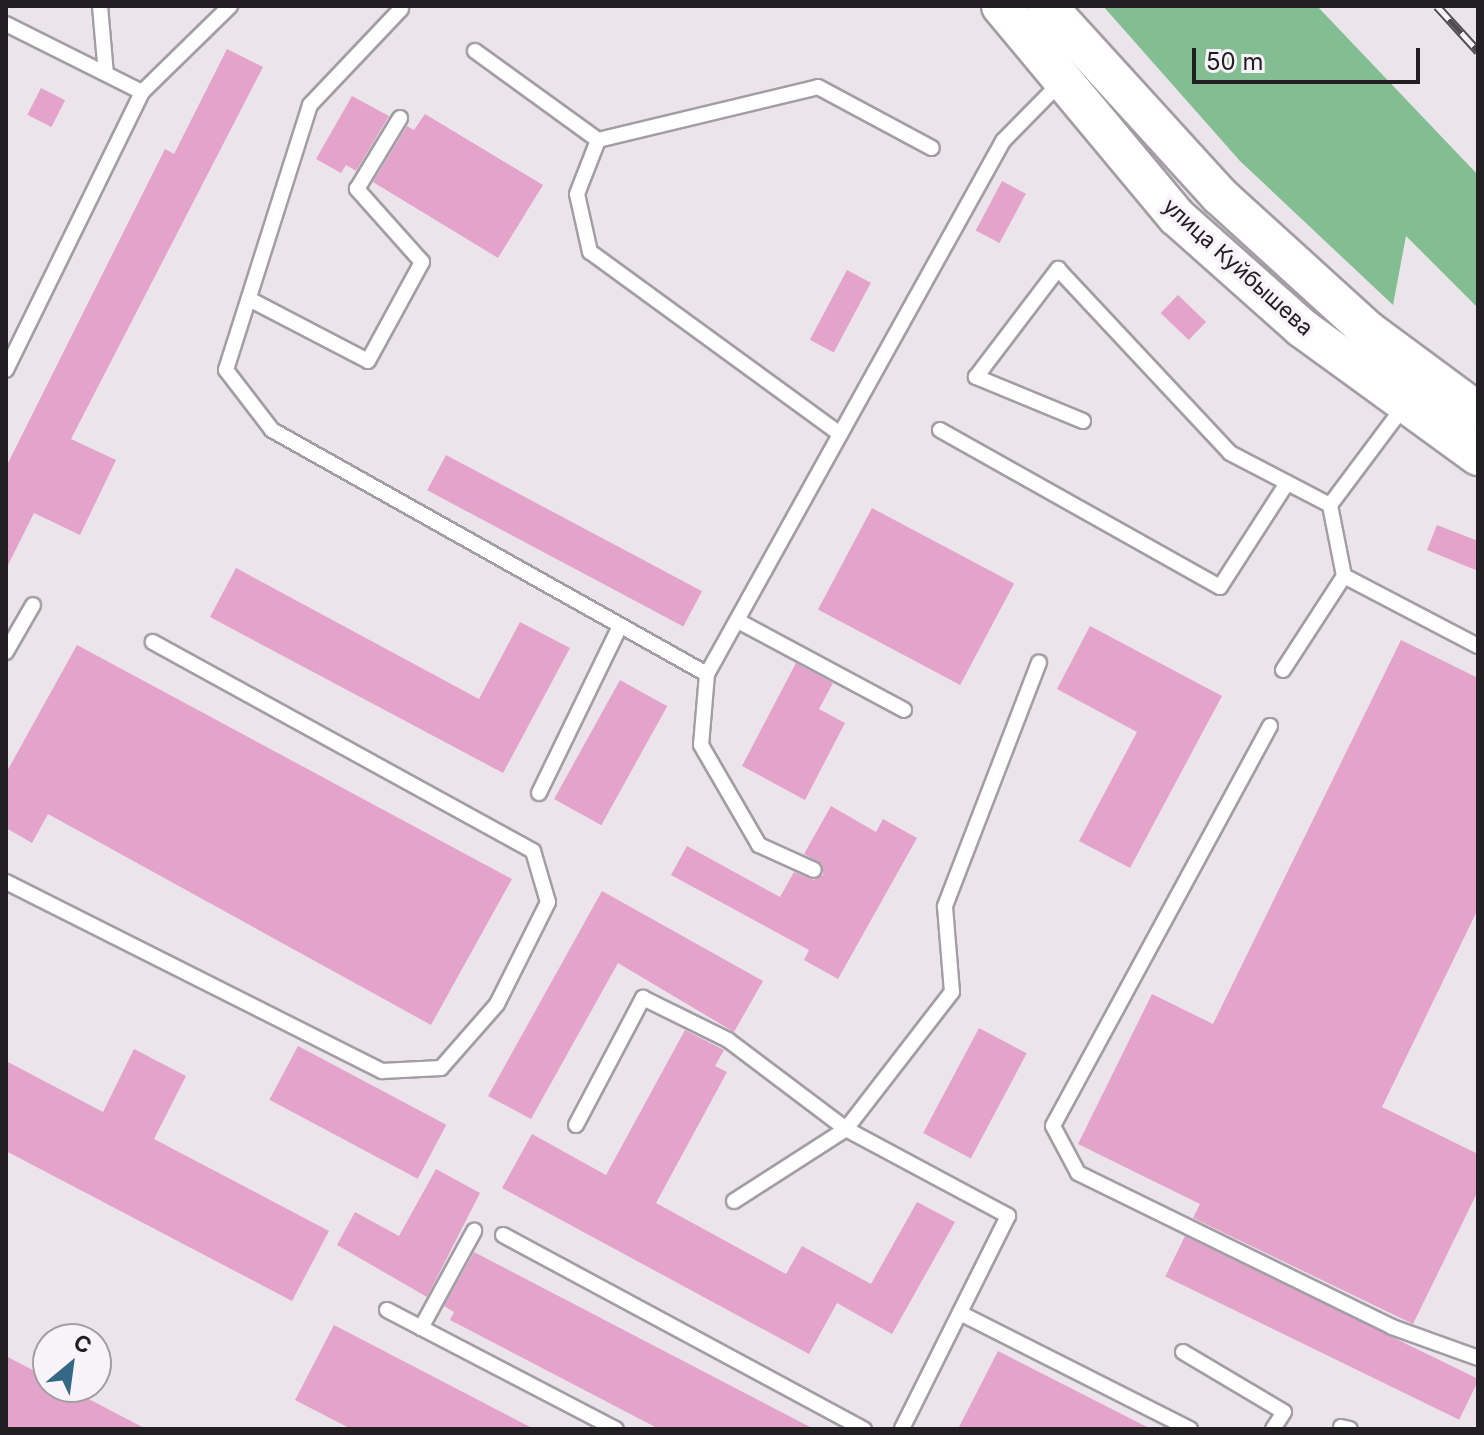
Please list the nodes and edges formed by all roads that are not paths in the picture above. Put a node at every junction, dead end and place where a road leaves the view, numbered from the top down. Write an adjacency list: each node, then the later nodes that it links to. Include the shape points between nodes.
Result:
1 (100, 6): 9 (lane)
2 (230, 6): 10 (lane)
3 (1001, 6): 8 (main road, улица Куйбышева)
4 (1047, 6): 8 (main road, улица Куйбышева)
5 (401, 9): 14 (lane, via 310,105)
6 (6, 24): 9 (lane)
7 (475, 51): 12 (lane)
8 (1077, 70): 16 (main road, улица Куйбышева, via 1177,217 1302,328); 17 (main road, улица Куйбышева, via 1354,319); 20 (lane, via 1003,141)
9 (106, 74): 10 (lane)
10 (142, 92): 15 (lane)
11 (400, 118): 14 (lane, via 357,189 422,262 368,361)
12 (598, 140): 13 (lane, via 818,87); 20 (lane, via 577,194 590,252)
13 (932, 148)
14 (249, 299): 27 (lane, via 226,370 272,430)
15 (6, 370)
16 (1405, 406): 21 (main road, улица Куйбышева); 23 (lane)
17 (1478, 412)
18 (1083, 421): 22 (lane, via 976,377 1058,269 1230,453)
19 (940, 430): 22 (lane, via 1220,587)
20 (840, 434): 26 (lane)
21 (1478, 456)
22 (1287, 483): 23 (lane)
23 (1330, 505): 24 (lane)
24 (1344, 576): 29 (lane); 32 (lane)
25 (33, 605): 30 (lane)
26 (740, 622): 33 (lane); 34 (lane)
27 (618, 630): 33 (lane); 36 (lane)
28 (153, 642): 38 (lane, via 533,851 548,902 497,1004 441,1068 382,1071)
29 (1478, 646)
30 (6, 652)
31 (1039, 662): 40 (lane, via 945,906 952,992)
32 (1283, 670)
33 (707, 674): 37 (lane, via 701,745 759,845)
34 (904, 710)
35 (1270, 726): 48 (lane, via 1053,1126 1078,1173 1392,1327)
36 (539, 793)
37 (814, 870)
38 (6, 882)
39 (576, 1125): 40 (lane, via 643,998 728,1040)
40 (846, 1129): 41 (lane); 45 (lane, via 1008,1216)
41 (734, 1201)
42 (474, 1231): 46 (lane)
43 (503, 1235): 50 (lane)
44 (387, 1310): 46 (lane)
45 (960, 1313): 51 (lane); 52 (lane)
46 (421, 1328): 49 (lane)
47 (1183, 1352): 53 (lane, via 1284,1412)
48 (1478, 1358)
49 (616, 1429)
50 (864, 1429)
51 (902, 1429)
52 (1190, 1429)
53 (1273, 1429)

